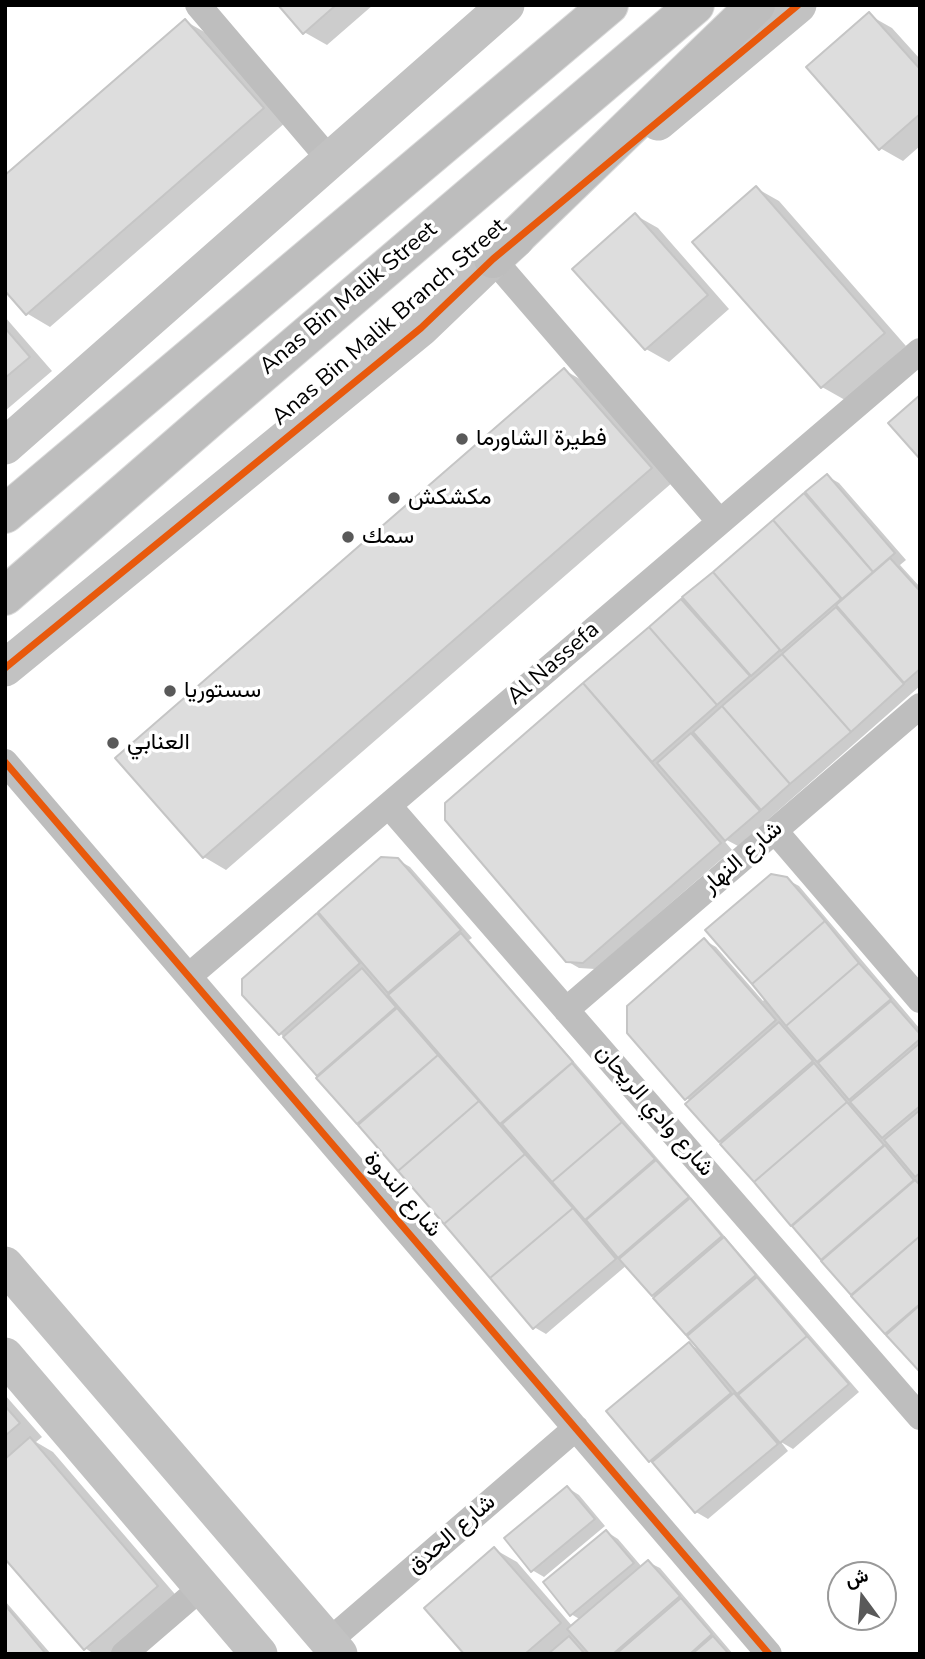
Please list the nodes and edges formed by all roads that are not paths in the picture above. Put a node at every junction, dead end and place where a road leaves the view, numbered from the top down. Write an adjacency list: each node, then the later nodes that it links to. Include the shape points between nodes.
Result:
1 (198, 5): 8 (street)
2 (506, 5): 8 (street)
3 (536, 5): 8 (street)
4 (609, 5): 12 (main road)
5 (695, 5): 14 (main road, Anas Bin Malik Street)
6 (756, 5): 9 (main road)
7 (798, 5): 9 (street, Anas Bin Malik Branch Street)
8 (330, 160): 11 (street)
9 (493, 259): 13 (street); 15 (street, Anas Bin Malik Branch Street, via 421,328)
10 (920, 351): 13 (street, Al Nassefa)
11 (5, 446)
12 (5, 514)
13 (720, 522): 18 (street, Al Nassefa)
14 (5, 596)
15 (12, 662)
16 (920, 706): 19 (street, شارع النهار)
17 (5, 762): 20 (street, شارع الندوة)
18 (389, 806): 20 (street, Al Nassefa); 22 (street, شارع وادي الريحان)
19 (775, 831): 21 (street); 22 (street, شارع النهار)
20 (189, 976): 26 (street, شارع الندوة)
21 (920, 1000)
22 (566, 1010): 25 (street, شارع وادي الريحان)
23 (5, 1265): 28 (street)
24 (5, 1356): 27 (street)
25 (920, 1417)
26 (576, 1428): 28 (street, شارع الحدق); 31 (street, شارع الندوة)
27 (202, 1587): 29 (street); 30 (street)
28 (334, 1648)
29 (124, 1654)
30 (259, 1654)
31 (769, 1654)

